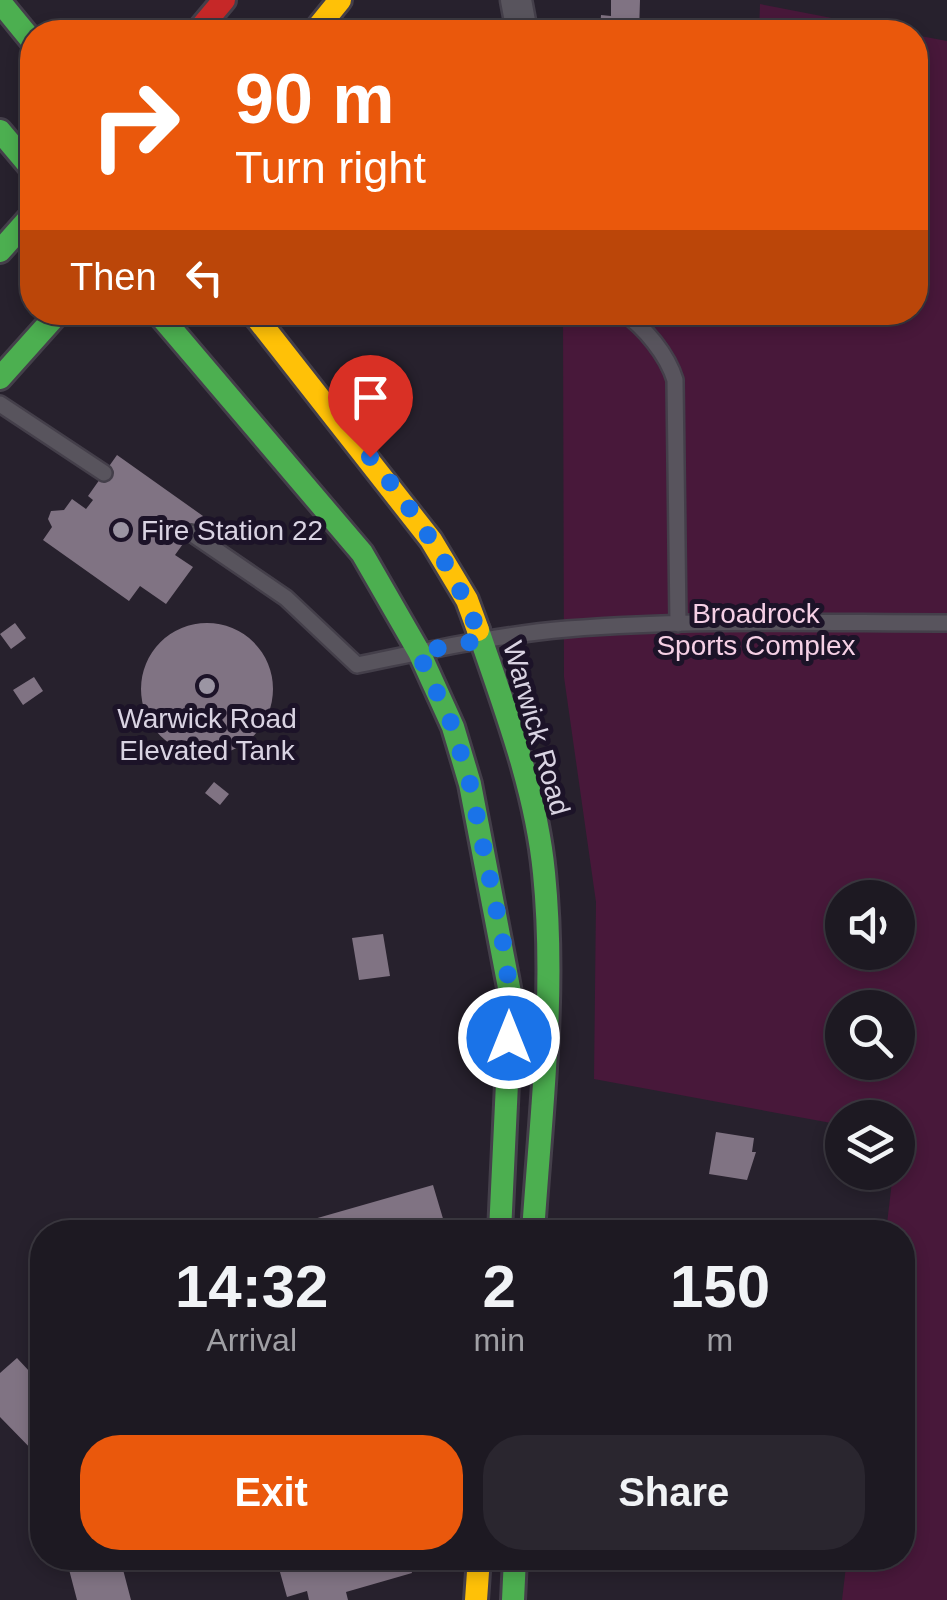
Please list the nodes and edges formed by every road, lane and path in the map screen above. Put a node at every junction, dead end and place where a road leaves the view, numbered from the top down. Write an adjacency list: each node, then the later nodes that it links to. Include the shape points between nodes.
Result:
1 (224, 0): 4 (main road)
2 (340, 0): 5 (main road)
3 (0, 2): 6 (main road)
4 (207, 20)
5 (324, 20)
6 (20, 26)
7 (0, 131): 8 (main road)
8 (20, 155)
9 (20, 228): 10 (main road)
10 (0, 250)
11 (47, 325): 15 (main road)
12 (168, 325): 22 (main road, via 362,552)
13 (262, 325): 21 (main road, Warwick Road, via 431,540 467,600)
14 (639, 325): 20 (lane, via 675,380)
15 (0, 378)
16 (0, 404): 17 (lane)
17 (104, 473)
18 (191, 533): 22 (lane, via 286,598 357,665)
19 (947, 623): 20 (lane)
20 (678, 624): 21 (lane)
21 (481, 640): 22 (lane); 24 (main road, Warwick Road, via 516,744 544,870 550,976)
22 (418, 652): 23 (main road, via 453,727 470,784 511,998)
23 (501, 1220)
24 (534, 1220)
25 (478, 1570): 27 (main road)
26 (515, 1570): 28 (main road)
27 (476, 1600)
28 (514, 1600)

